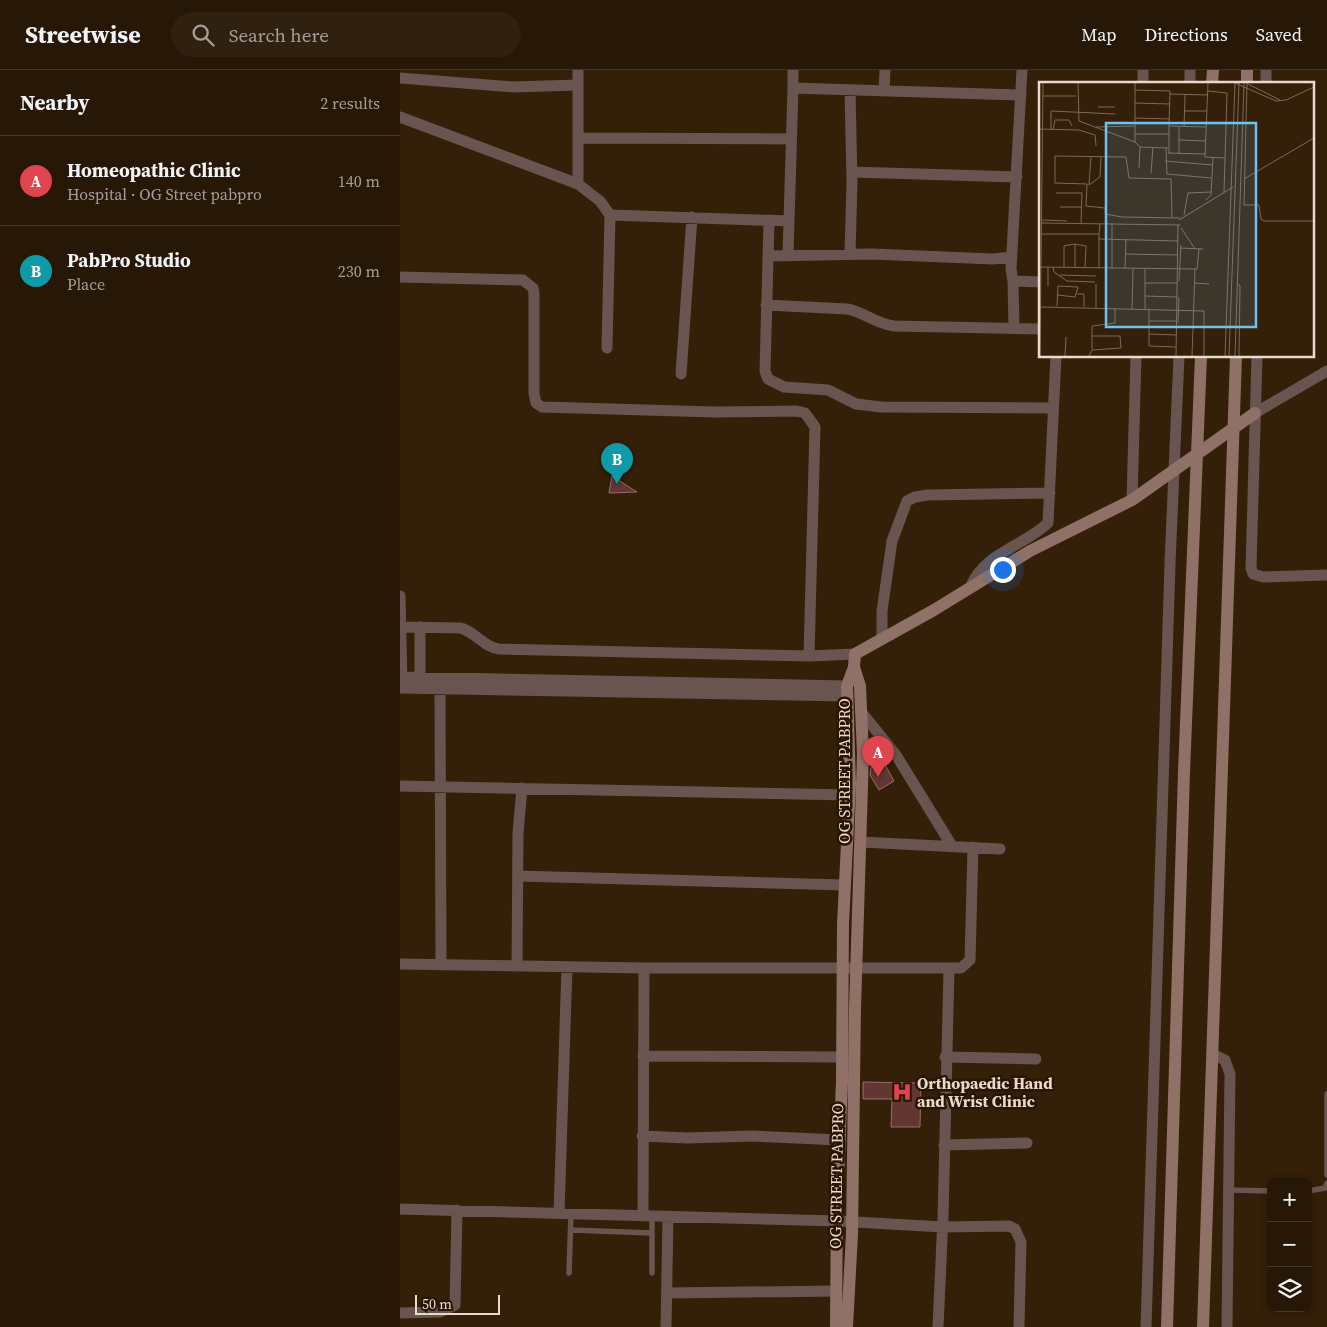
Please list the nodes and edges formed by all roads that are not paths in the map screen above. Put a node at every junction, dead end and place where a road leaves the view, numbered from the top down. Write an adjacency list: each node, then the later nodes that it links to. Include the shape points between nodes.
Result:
1 (578, 70): 6 (street)
2 (793, 70): 7 (street)
3 (885, 70): 9 (street)
4 (1022, 70): 10 (street)
5 (400, 78): 6 (street, via 512,87)
6 (578, 85): 12 (street)
7 (793, 88): 8 (street); 13 (street)
8 (850, 90): 9 (street); 14 (street)
9 (884, 91): 10 (street)
10 (1020, 95): 15 (street)
11 (400, 117): 16 (street)
12 (578, 138): 13 (street); 16 (street)
13 (791, 138): 19 (street)
14 (852, 172): 15 (street); 22 (street)
15 (1017, 176): 24 (street)
16 (578, 184): 17 (street, via 600,201)
17 (610, 215): 18 (street); 31 (street)
18 (692, 217): 20 (street); 39 (street)
19 (788, 221): 20 (street); 21 (street)
20 (769, 222): 23 (street)
21 (788, 254): 22 (street); 23 (street)
22 (850, 254): 24 (street)
23 (768, 256): 28 (street)
24 (1012, 257): 26 (street)
25 (400, 277): 54 (street, via 528,282 534,294 534,393 536,403 542,407 805,413 815,428)
26 (1013, 281): 27 (street); 29 (street)
27 (1039, 282)
28 (766, 305): 29 (street, via 847,309 879,324 894,326); 40 (street, via 766,371 768,379 775,384 828,390 856,404 881,407)
29 (1014, 327): 30 (street)
30 (1039, 329)
31 (607, 348)
32 (1056, 358): 40 (street)
33 (1136, 358): 46 (street)
34 (1178, 358): 44 (street)
35 (1201, 358): 43 (main road)
36 (1236, 358): 42 (main road)
37 (1257, 358): 41 (street)
38 (1327, 371): 41 (street)
39 (681, 374)
40 (1052, 408): 45 (street)
41 (1255, 413): 42 (main road); 47 (street, via 1250,563 1253,574 1263,577)
42 (1234, 430): 43 (main road); 78 (main road)
43 (1196, 456): 44 (main road); 115 (main road)
44 (1175, 471): 46 (main road); 114 (street)
45 (1050, 493): 48 (street, via 1048,523 1038,533 984,565 976,573); 52 (street, via 927,495 907,501 892,541 882,611)
46 (1132, 500): 48 (main road, via 1071,529)
47 (1327, 575)
48 (971, 586): 52 (main road)
49 (400, 596): 50 (street)
50 (402, 627): 51 (street); 55 (street)
51 (420, 627): 54 (street, via 469,630 488,645 499,649); 56 (street)
52 (882, 638): 53 (main road)
53 (855, 654): 54 (street); 58 (main road, OG STREET PABPRO)
54 (809, 656)
55 (401, 683): 56 (street)
56 (420, 683): 57 (street); 58 (street)
57 (440, 688): 58 (street); 61 (street)
58 (854, 691): 59 (main road, OG STREET PABPRO); 63 (main road, OG STREET PABPRO)
59 (862, 713): 64 (main road, OG STREET PABPRO); 65 (street, via 896,755)
60 (400, 786): 61 (street)
61 (440, 787): 62 (street); 71 (street)
62 (522, 788): 63 (street); 68 (street)
63 (850, 795): 69 (main road, OG STREET PABPRO)
64 (861, 842): 65 (street); 75 (main road, OG STREET PABPRO)
65 (952, 846): 66 (street)
66 (973, 847): 67 (street); 77 (street, via 970,960 961,968)
67 (1000, 848)
68 (518, 876): 69 (street); 72 (street)
69 (844, 885): 74 (main road, OG STREET PABPRO)
70 (400, 964): 71 (street)
71 (441, 965): 72 (street)
72 (517, 966): 73 (street)
73 (567, 967): 76 (street); 95 (street)
74 (843, 967): 75 (street); 76 (street); 80 (main road, OG STREET PABPRO)
75 (857, 967): 77 (street); 100 (main road, OG STREET PABPRO)
76 (644, 968): 79 (street)
77 (948, 969): 81 (street)
78 (1212, 1054): 90 (street, via 1224,1060 1230,1074); 116 (main road)
79 (643, 1056): 80 (street); 84 (street)
80 (842, 1057): 85 (main road, OG STREET PABPRO)
81 (945, 1057): 82 (street); 87 (street)
82 (1036, 1059)
83 (1327, 1094): 88 (lane)
84 (642, 1136): 85 (street); 97 (street)
85 (840, 1140): 99 (main road, OG STREET PABPRO)
86 (1027, 1142): 87 (street)
87 (944, 1145): 101 (street)
88 (1327, 1175)
89 (1327, 1183): 92 (lane, via 1325,1188)
90 (1229, 1190): 91 (lane); 117 (street)
91 (1267, 1190)
92 (1312, 1190)
93 (400, 1209): 94 (street)
94 (457, 1210): 95 (street); 108 (street, via 455,1305 440,1312)
95 (559, 1214): 96 (street)
96 (571, 1214): 97 (street); 102 (lane)
97 (647, 1216): 98 (street); 103 (lane)
98 (668, 1217): 99 (street); 107 (street)
99 (837, 1221): 100 (street); 106 (main road, OG STREET PABPRO)
100 (852, 1222): 101 (street); 111 (main road, OG STREET PABPRO)
101 (943, 1227): 112 (street); 113 (street, via 1008,1226 1015,1229 1020,1242)
102 (571, 1230): 103 (lane); 104 (lane)
103 (652, 1233): 105 (lane)
104 (569, 1273)
105 (652, 1273)
106 (836, 1291): 107 (street); 110 (main road, OG STREET PABPRO)
107 (667, 1294): 109 (street)
108 (400, 1312)
109 (666, 1327)
110 (836, 1327)
111 (848, 1327)
112 (938, 1327)
113 (1019, 1327)
114 (1146, 1327)
115 (1167, 1327)
116 (1203, 1327)
117 (1227, 1327)

